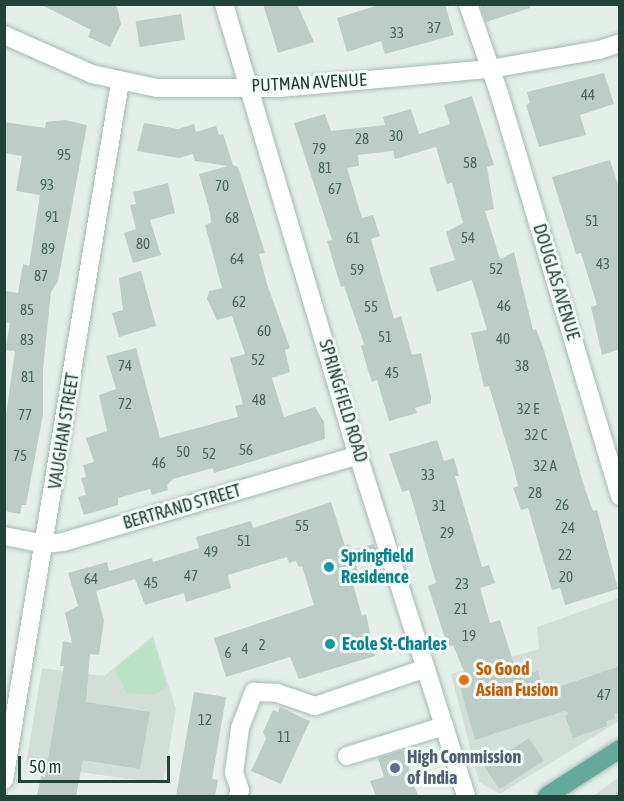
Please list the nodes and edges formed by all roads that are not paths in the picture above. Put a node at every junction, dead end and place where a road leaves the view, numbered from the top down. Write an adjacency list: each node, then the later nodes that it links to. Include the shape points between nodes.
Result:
1 (224, 4): 7 (street, SPRINGFIELD ROAD)
2 (468, 4): 5 (street, DOUGLAS AVENUE)
3 (4, 35): 6 (street, PUTMAN AVENUE, via 92,74)
4 (620, 43): 5 (street, PUTMAN AVENUE)
5 (490, 69): 7 (street, PUTMAN AVENUE, via 280,88); 9 (street, DOUGLAS AVENUE)
6 (120, 82): 7 (street, PUTMAN AVENUE, via 157,88); 11 (street, VAUGHAN STREET)
7 (249, 87): 8 (street, SPRINGFIELD ROAD)
8 (358, 455): 11 (street, BERTRAND STREET); 12 (street, SPRINGFIELD ROAD)
9 (620, 496)
10 (4, 536): 11 (street, BERTRAND STREET)
11 (45, 544): 16 (street, VAUGHAN STREET)
12 (426, 668): 13 (street, SPRINGFIELD ROAD); 17 (street, via 315,706 277,693 254,692 240,728 234,773)
13 (444, 726): 15 (street); 18 (street, SPRINGFIELD ROAD)
14 (620, 749): 19 (main road)
15 (347, 756)
16 (4, 780)
17 (238, 796)
18 (466, 796)
19 (547, 796)

